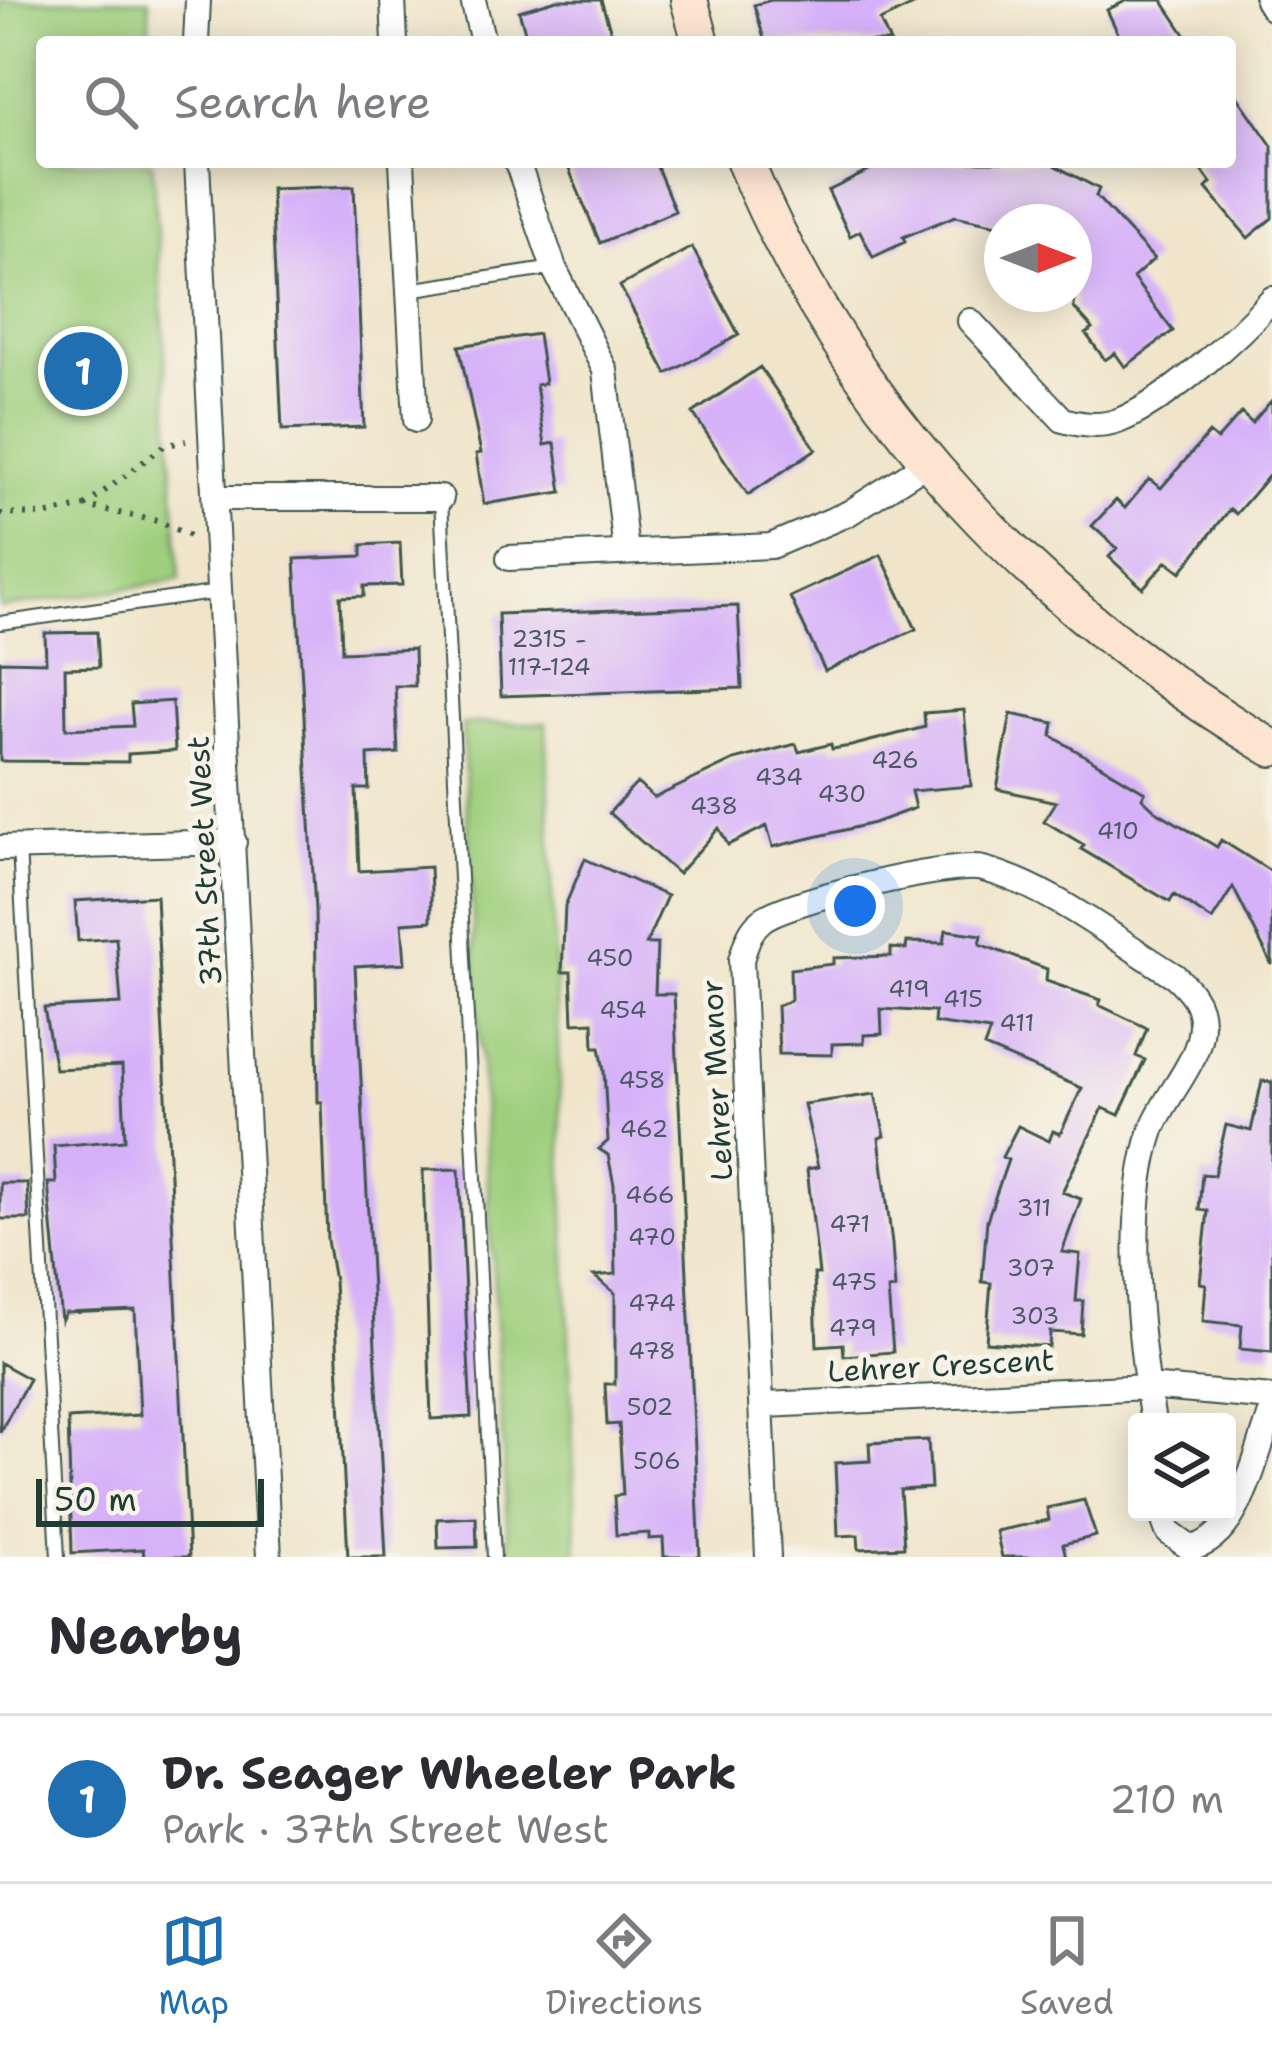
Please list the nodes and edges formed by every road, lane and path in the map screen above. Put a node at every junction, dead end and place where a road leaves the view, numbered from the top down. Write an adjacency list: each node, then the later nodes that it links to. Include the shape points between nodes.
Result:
1 (198, 0): 7 (street)
2 (393, 0): 8 (street)
3 (473, 0): 9 (street)
4 (689, 0): 10 (street)
5 (1267, 0): 6 (street)
6 (1272, 8)
7 (196, 36)
8 (395, 36)
9 (482, 36)
10 (699, 36)
11 (197, 168): 20 (street, 37th Street West)
12 (402, 168): 16 (street)
13 (519, 168): 15 (street)
14 (748, 168): 21 (street, via 836,335)
15 (554, 268): 16 (lane); 27 (street, via 605,370)
16 (409, 290): 19 (street)
17 (1272, 298): 18 (street, via 1210,358 1105,424 1063,420)
18 (970, 321)
19 (416, 420)
20 (213, 440): 22 (street, 37th Street West); 24 (path, via 164,446)
21 (927, 463): 27 (street, via 849,513 771,546); 31 (street, via 1072,610)
22 (214, 497): 23 (street); 26 (street, 37th Street West)
23 (441, 497): 44 (lane)
24 (85, 506): 25 (path); 26 (path, via 158,520 183,537)
25 (0, 514)
26 (219, 536): 29 (street, 37th Street West)
27 (626, 552): 28 (street)
28 (508, 558)
29 (221, 592): 30 (lane); 32 (street, 37th Street West)
30 (0, 623)
31 (1272, 748)
32 (234, 842): 33 (street); 43 (street, 37th Street West)
33 (9, 848): 42 (lane)
34 (1148, 1387): 35 (street, Lehrer Crescent); 36 (street, Lehrer Crescent); 36 (street, Lehrer Manor, via 1142,1164 1197,1047 1200,1008 1175,976 1037,893 960,867 788,908 748,935 742,991); 38 (street)
35 (1272, 1398)
36 (765, 1405): 45 (street)
37 (1272, 1411): 39 (street)
38 (1152, 1413)
39 (1236, 1502)
40 (1166, 1521): 41 (street, via 1190,1548 1214,1540)
41 (1227, 1521)
42 (58, 1557)
43 (269, 1557)
44 (494, 1557)
45 (768, 1557)

